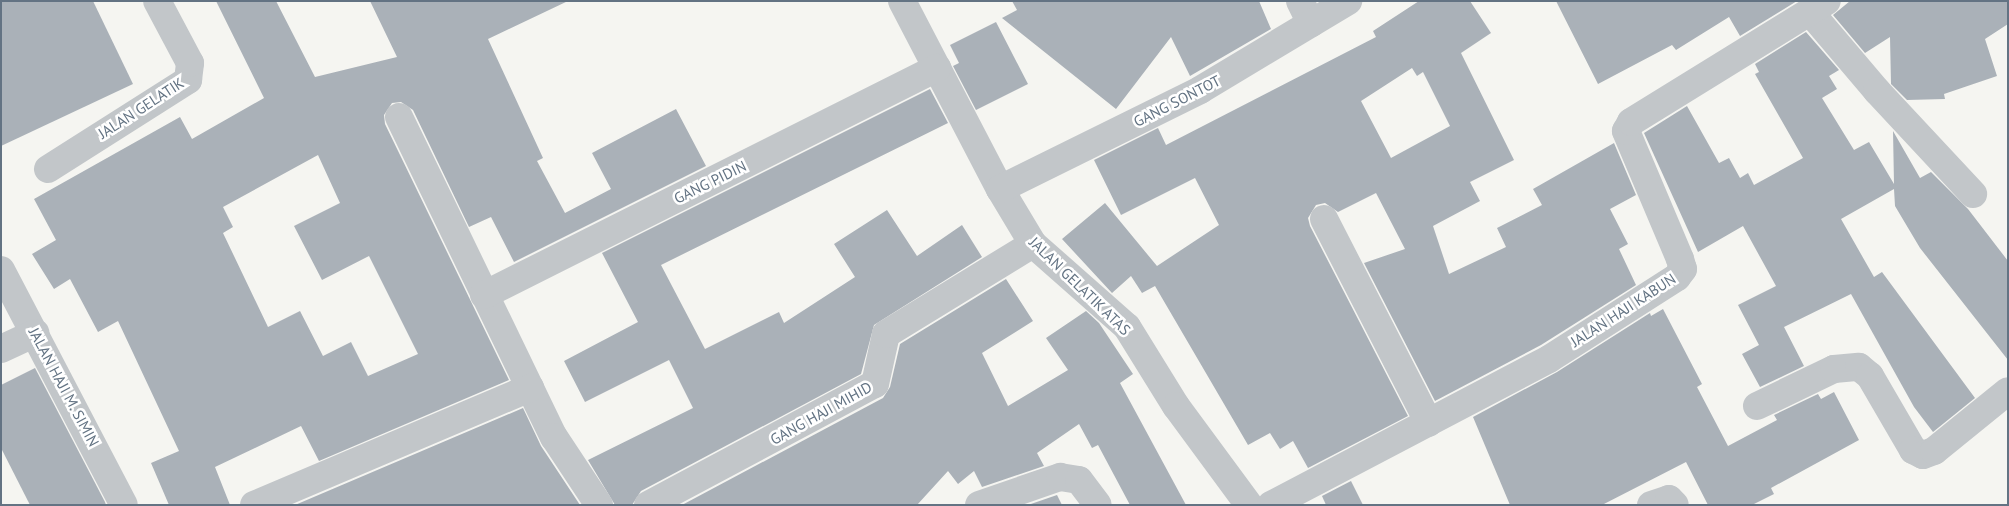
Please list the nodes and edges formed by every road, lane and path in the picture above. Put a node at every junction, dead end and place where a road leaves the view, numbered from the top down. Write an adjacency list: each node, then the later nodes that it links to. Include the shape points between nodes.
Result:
1 (157, 1): 8 (street, JALAN GELATIK, via 190,63 188,80)
2 (902, 1): 6 (street, JALAN GELATIK ATAS)
3 (1348, 1): 5 (street, GANG SONTOT)
4 (1819, 7): 10 (street, via 1877,92); 20 (street, JALAN HAJI KABUN, via 1631,122 1626,131 1680,259 1683,269 1677,277 1549,359)
5 (1306, 12): 9 (street, GANG SONTOT, via 1200,90)
6 (937, 68): 9 (street, JALAN GELATIK ATAS); 14 (street, GANG PIDIN)
7 (399, 117): 14 (street)
8 (48, 169)
9 (1000, 189): 12 (street, JALAN GELATIK ATAS)
10 (1973, 194)
11 (1324, 219): 20 (street)
12 (1033, 244): 25 (street, GANG HAJI MIHID, via 886,334 875,384); 28 (street, JALAN GELATIK ATAS, via 1127,327 1176,406)
13 (1, 270): 15 (street, JALAN HAJI M. SIMIN)
14 (484, 295): 17 (street)
15 (35, 333): 16 (street); 22 (street, JALAN HAJI M. SIMIN)
16 (1, 349)
17 (530, 388): 23 (street); 24 (street, via 567,461)
18 (2008, 391): 19 (street, via 1934,451 1923,455 1913,450 1870,376 1860,367 1834,370)
19 (1757, 406)
20 (1429, 423): 29 (street, JALAN HAJI KABUN)
21 (1675, 504): 30 (street, via 1669,499)
22 (124, 505)
23 (254, 505)
24 (599, 505)
25 (648, 505)
26 (979, 505): 27 (street, via 1060,477 1079,480)
27 (1098, 505)
28 (1249, 505)
29 (1271, 505)
30 (1651, 505)

